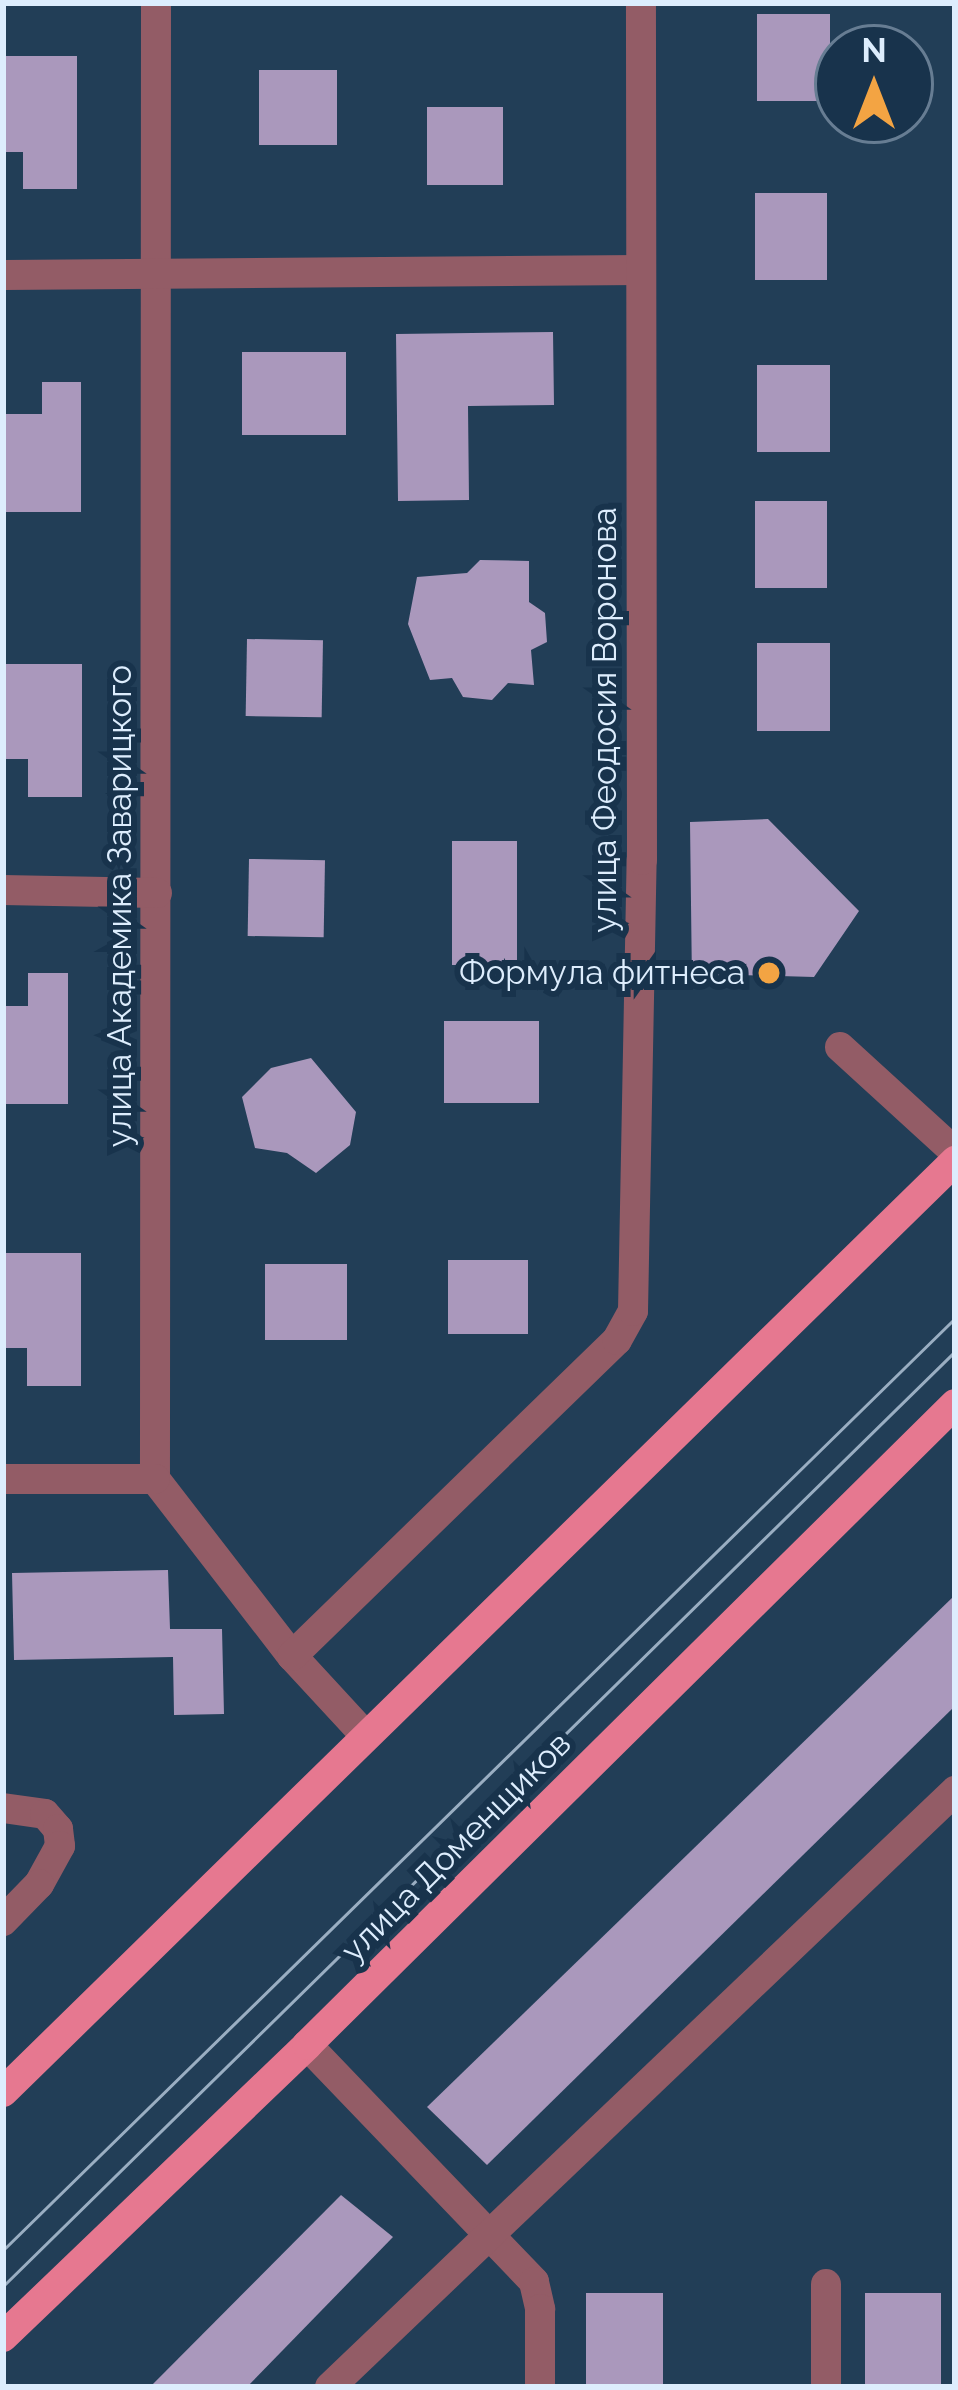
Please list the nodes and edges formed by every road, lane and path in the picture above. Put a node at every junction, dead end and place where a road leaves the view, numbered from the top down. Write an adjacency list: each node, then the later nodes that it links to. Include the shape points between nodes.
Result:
1 (156, 3): 5 (street, улица Академика Заварицкого)
2 (641, 3): 3 (street, улица Феодосия Воронова)
3 (640, 270): 5 (street); 14 (street, улица Феодосия Воронова, via 633,1311 617,1340)
4 (3, 274): 5 (street)
5 (158, 274): 7 (street, улица Академика Заварицкого)
6 (3, 890): 7 (street)
7 (157, 893): 12 (street, улица Академика Заварицкого)
8 (840, 1047): 9 (street)
9 (955, 1152)
10 (955, 1162): 15 (main road)
11 (955, 1404): 19 (main road, улица Доменщиков)
12 (155, 1478): 13 (street); 14 (street)
13 (3, 1479)
14 (292, 1656): 15 (street)
15 (364, 1734): 20 (main road)
16 (955, 1790): 21 (street)
17 (3, 1808): 18 (street, via 45,1814 60,1846 39,1884)
18 (3, 1921)
19 (307, 2045): 21 (street); 23 (main road, улица Доменщиков)
20 (3, 2092)
21 (488, 2232): 24 (street); 25 (street, via 539,2295)
22 (826, 2284): 26 (street)
23 (3, 2337)
24 (330, 2387)
25 (540, 2387)
26 (826, 2387)

